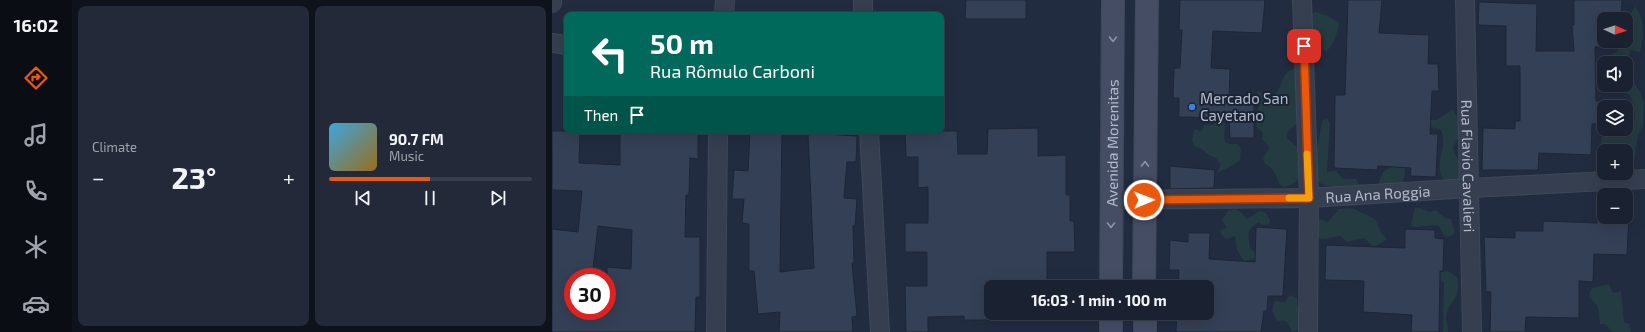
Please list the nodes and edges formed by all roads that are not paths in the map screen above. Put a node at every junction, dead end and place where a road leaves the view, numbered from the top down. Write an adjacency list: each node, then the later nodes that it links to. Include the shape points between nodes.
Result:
1 (552, 0): 8 (street)
2 (725, 0): 9 (street)
3 (863, 0): 10 (street)
4 (1113, 0): 18 (main road, Avenida Morenitas, one-way to 18)
5 (1147, 0): 19 (main road, one-way to 5)
6 (1302, 0): 17 (street)
7 (1465, 0): 16 (street, Rua Flavio Cavalieri)
8 (552, 3)
9 (724, 12)
10 (863, 12)
11 (552, 43): 12 (street)
12 (564, 45)
13 (718, 134): 24 (street)
14 (869, 134): 25 (street)
15 (1645, 179): 16 (street, Rua Ana Roggia)
16 (1470, 188): 17 (street, Rua Ana Roggia); 29 (street, Rua Flavio Cavalieri)
17 (1309, 198): 19 (street, Rua Ana Roggia); 28 (street)
18 (1111, 200): 19 (street, Rua Ana Roggia); 20 (main road, Avenida Morenitas, one-way to 20)
19 (1144, 200): 21 (main road)
20 (1111, 280)
21 (1144, 280)
22 (1110, 320): 26 (main road)
23 (1144, 320): 27 (main road)
24 (716, 332)
25 (880, 332)
26 (1110, 332)
27 (1145, 332)
28 (1308, 332)
29 (1472, 332)

